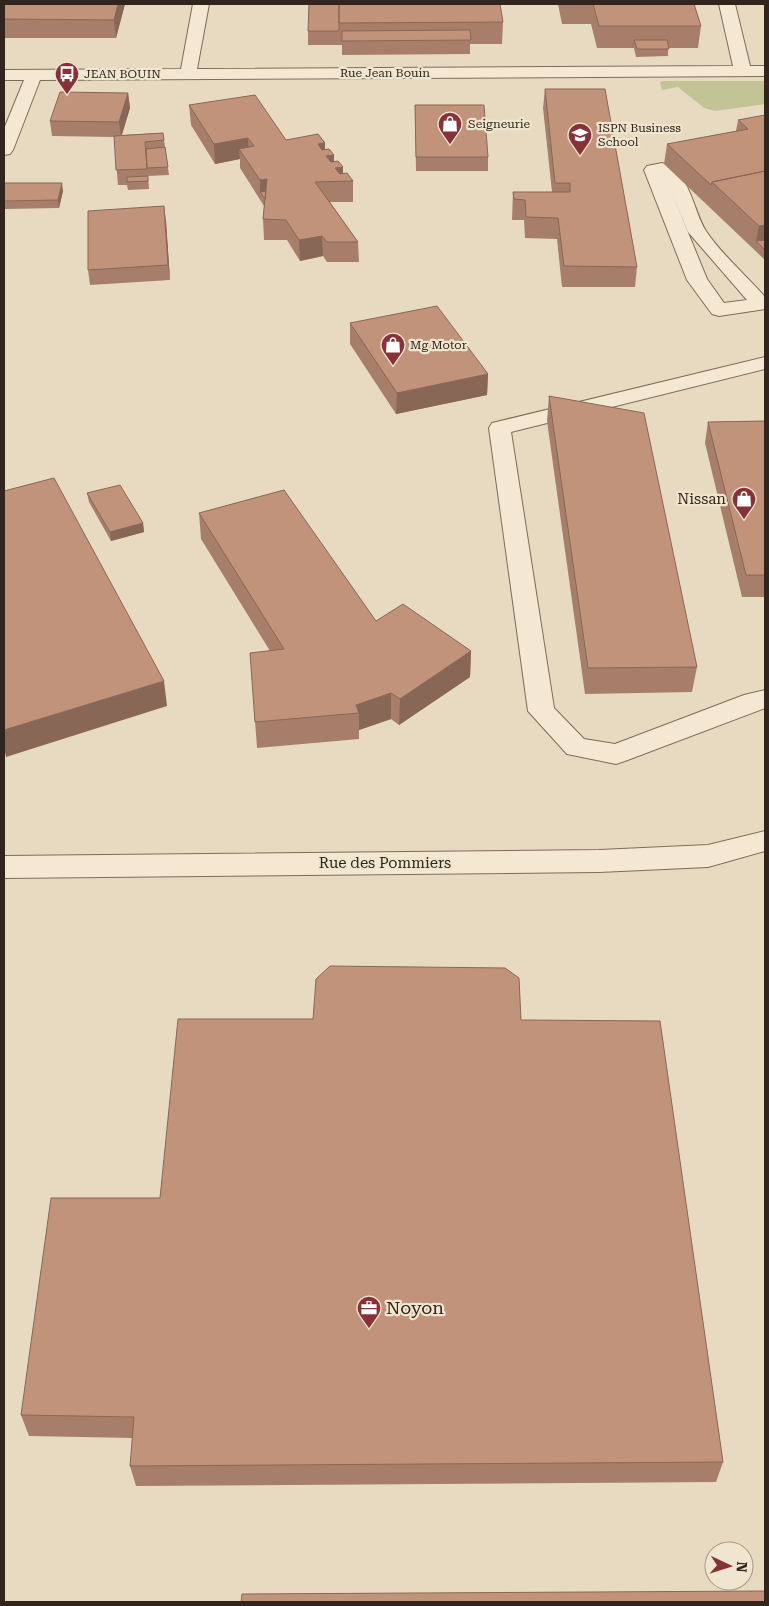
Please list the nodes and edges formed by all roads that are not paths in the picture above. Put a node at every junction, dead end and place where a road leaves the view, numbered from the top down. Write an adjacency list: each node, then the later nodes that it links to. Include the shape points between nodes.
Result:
1 (201, 4): 5 (street)
2 (727, 4): 4 (street)
3 (765, 71): 4 (street, Rue Jean Bouin)
4 (743, 72): 5 (street, Rue Jean Bouin)
5 (188, 74): 7 (street, Rue Jean Bouin)
6 (4, 75): 7 (street, Rue Jean Bouin)
7 (34, 75): 8 (street)
8 (4, 150)
9 (657, 169): 9 (street, via 697,280 719,310 761,304 697,232 679,188)
10 (765, 363): 11 (street, via 500,428 541,711 576,747 616,754 753,700)
11 (765, 699)
12 (765, 842): 13 (street, Rue des Pommiers, via 708,856 599,862)
13 (4, 867)

